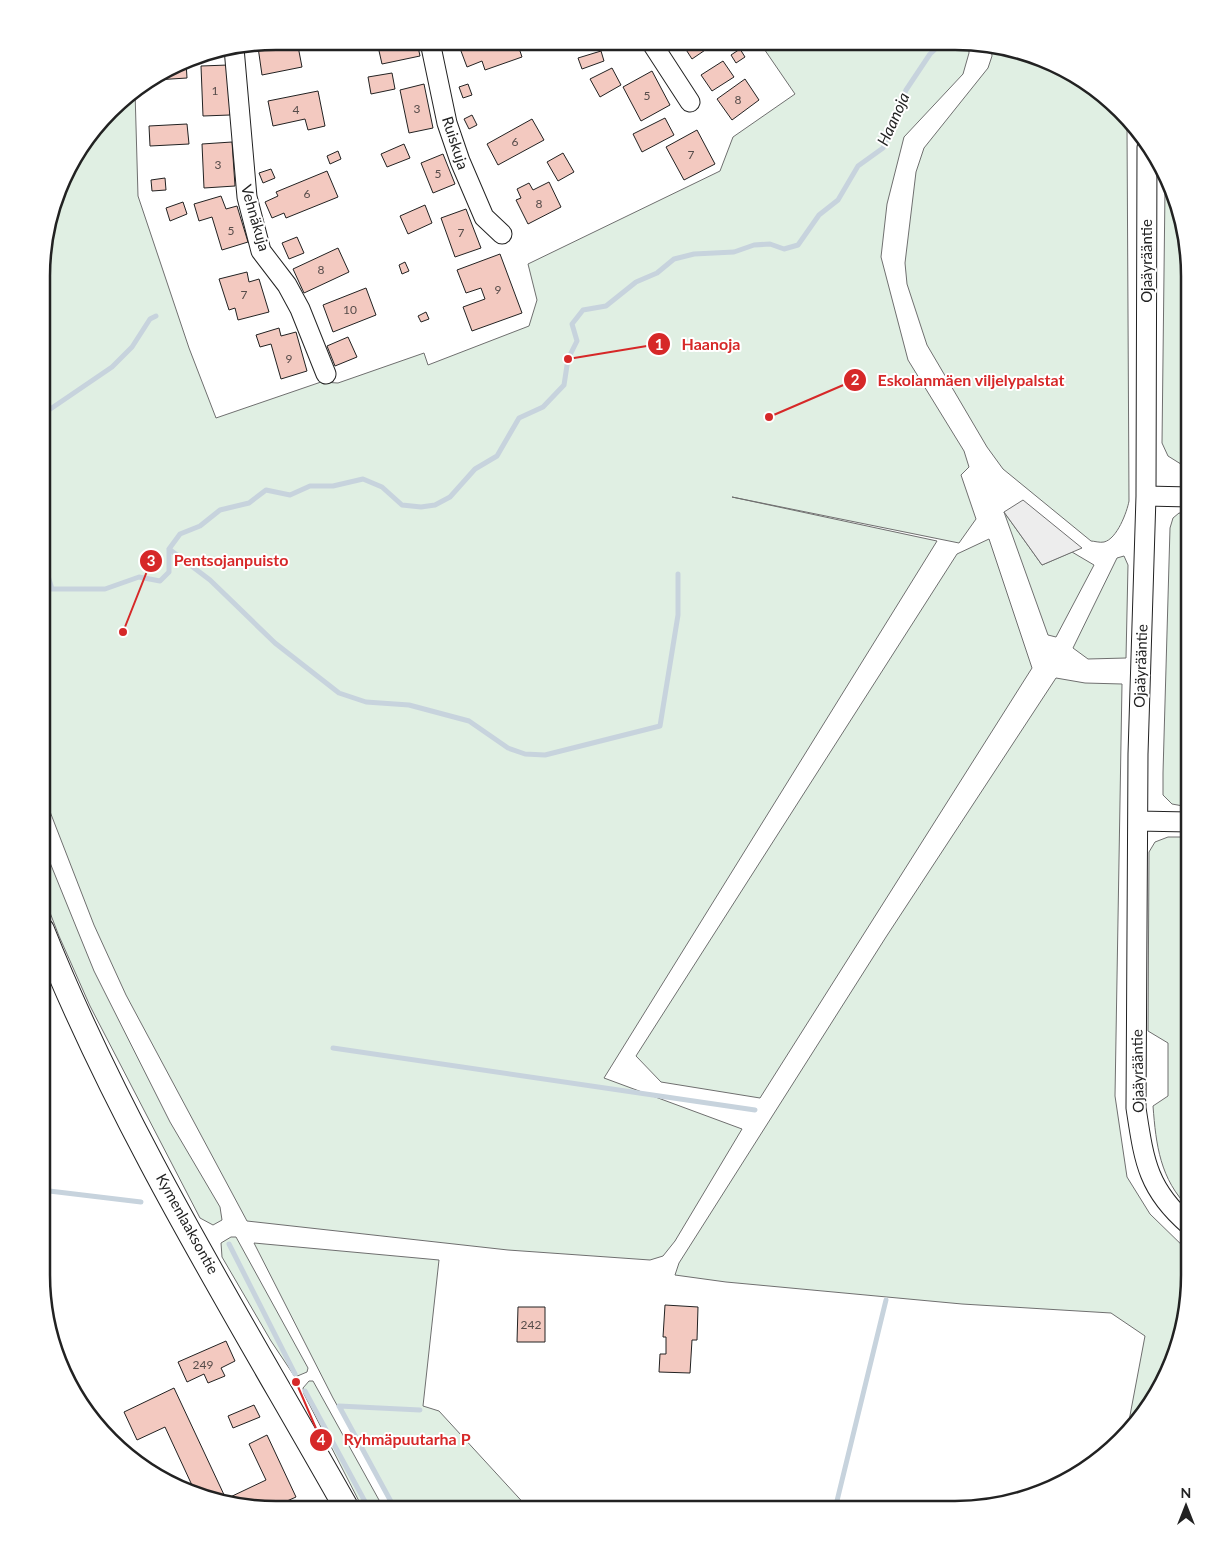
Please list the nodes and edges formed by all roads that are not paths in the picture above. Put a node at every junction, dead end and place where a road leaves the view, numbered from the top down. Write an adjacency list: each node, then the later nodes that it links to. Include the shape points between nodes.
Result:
1 (432, 50): 6 (street, Ruiskuja, via 460,161 484,217)
2 (656, 50): 4 (street)
3 (234, 54): 7 (street, Vehnäkuja, via 246,197 261,251 287,285 300,309)
4 (690, 102)
5 (1151, 163): 8 (street, Ojaäyrääntie)
6 (502, 234)
7 (326, 374)
8 (1146, 496): 9 (street); 10 (street, Ojaäyrääntie)
9 (1181, 497)
10 (1138, 822): 11 (street); 13 (street, Ojaäyrääntie, via 1136,1108 1143,1153 1153,1183)
11 (1181, 822)
12 (50, 948): 14 (main road, Kymenlaaksontie, via 134,1128)
13 (1181, 1219)
14 (343, 1501)

